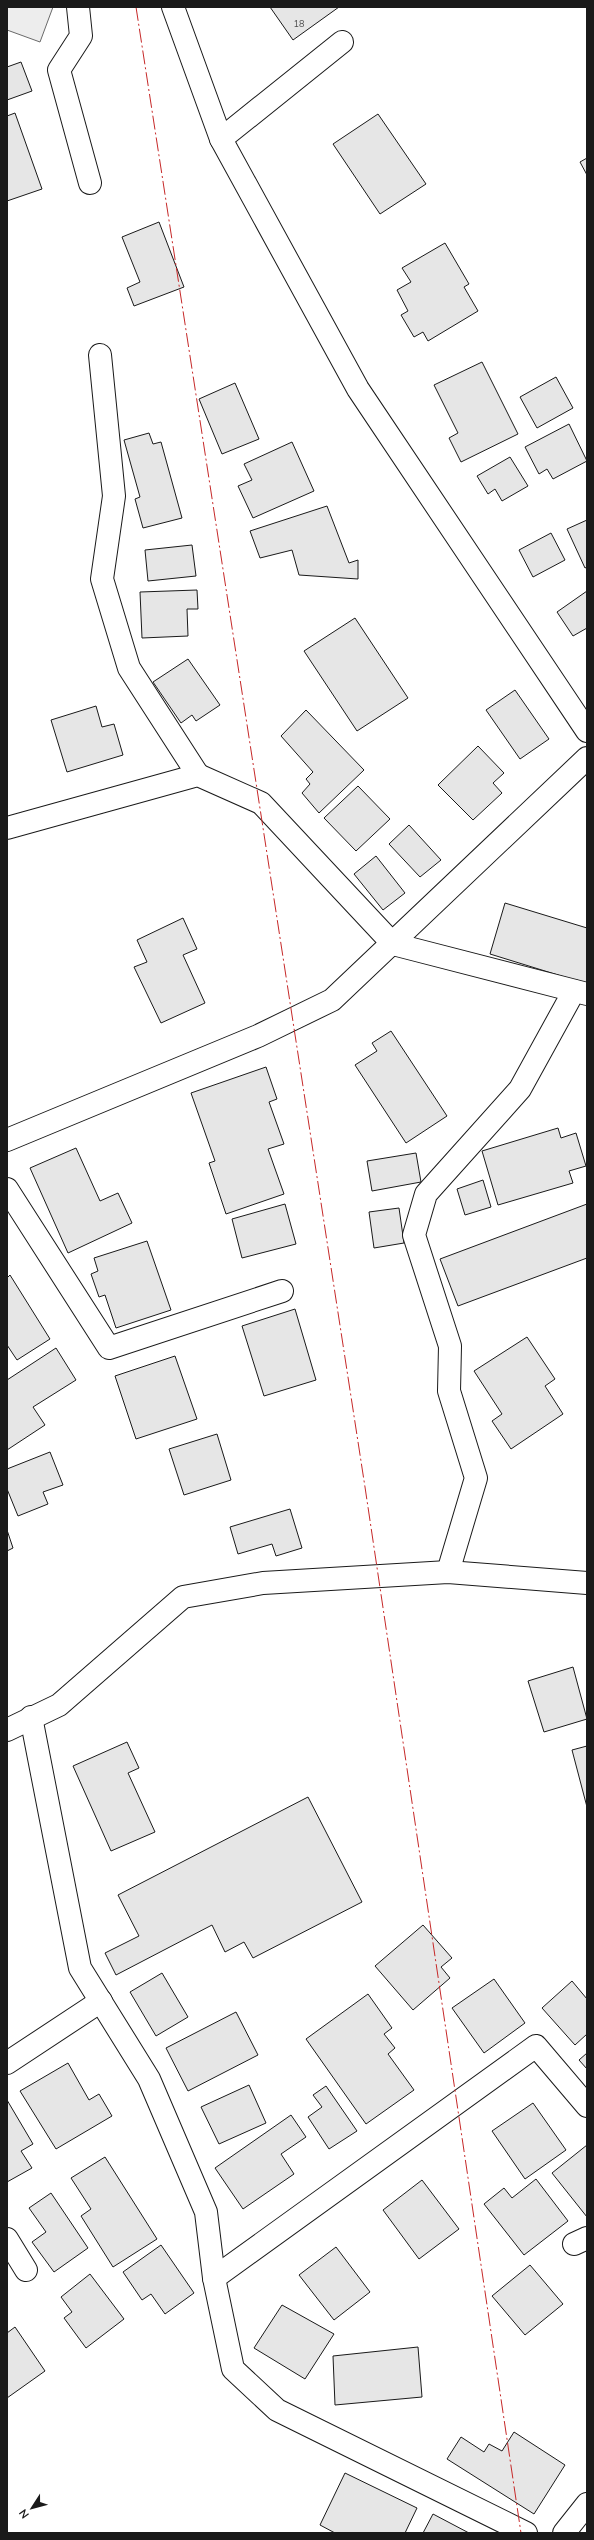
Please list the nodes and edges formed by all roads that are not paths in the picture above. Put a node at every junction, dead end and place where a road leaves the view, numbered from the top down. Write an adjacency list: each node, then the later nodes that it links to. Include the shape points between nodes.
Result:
1 (78, 7): 5 (street, via 82,36 59,70)
2 (173, 7): 4 (street)
3 (342, 42): 4 (street)
4 (221, 139): 7 (street, via 358,389)
5 (90, 183)
6 (100, 354): 9 (street, via 114,496 102,579 129,668)
7 (587, 731)
8 (587, 758): 11 (street)
9 (198, 775): 10 (street); 11 (street, via 261,803)
10 (7, 828)
11 (393, 944): 12 (street); 13 (street, via 332,1000 258,1036)
12 (581, 992): 16 (street, via 520,1089 426,1194 414,1235 450,1346 449,1391 476,1478)
13 (7, 1140)
14 (7, 1189): 15 (street, via 108,1348)
15 (282, 1291)
16 (448, 1572): 17 (street); 18 (street, via 263,1583 183,1597 59,1705)
17 (585, 1587)
18 (31, 1717): 19 (street); 20 (street, via 80,1968)
19 (7, 1730)
20 (101, 2000): 21 (street); 25 (street, via 149,2078 206,2212)
21 (7, 2063)
22 (587, 2106): 25 (street, via 536,2046)
23 (7, 2239): 24 (street)
24 (26, 2270)
25 (214, 2278): 27 (street, via 233,2369 277,2410)
26 (587, 2504): 28 (street)
27 (526, 2533)
28 (564, 2533)

